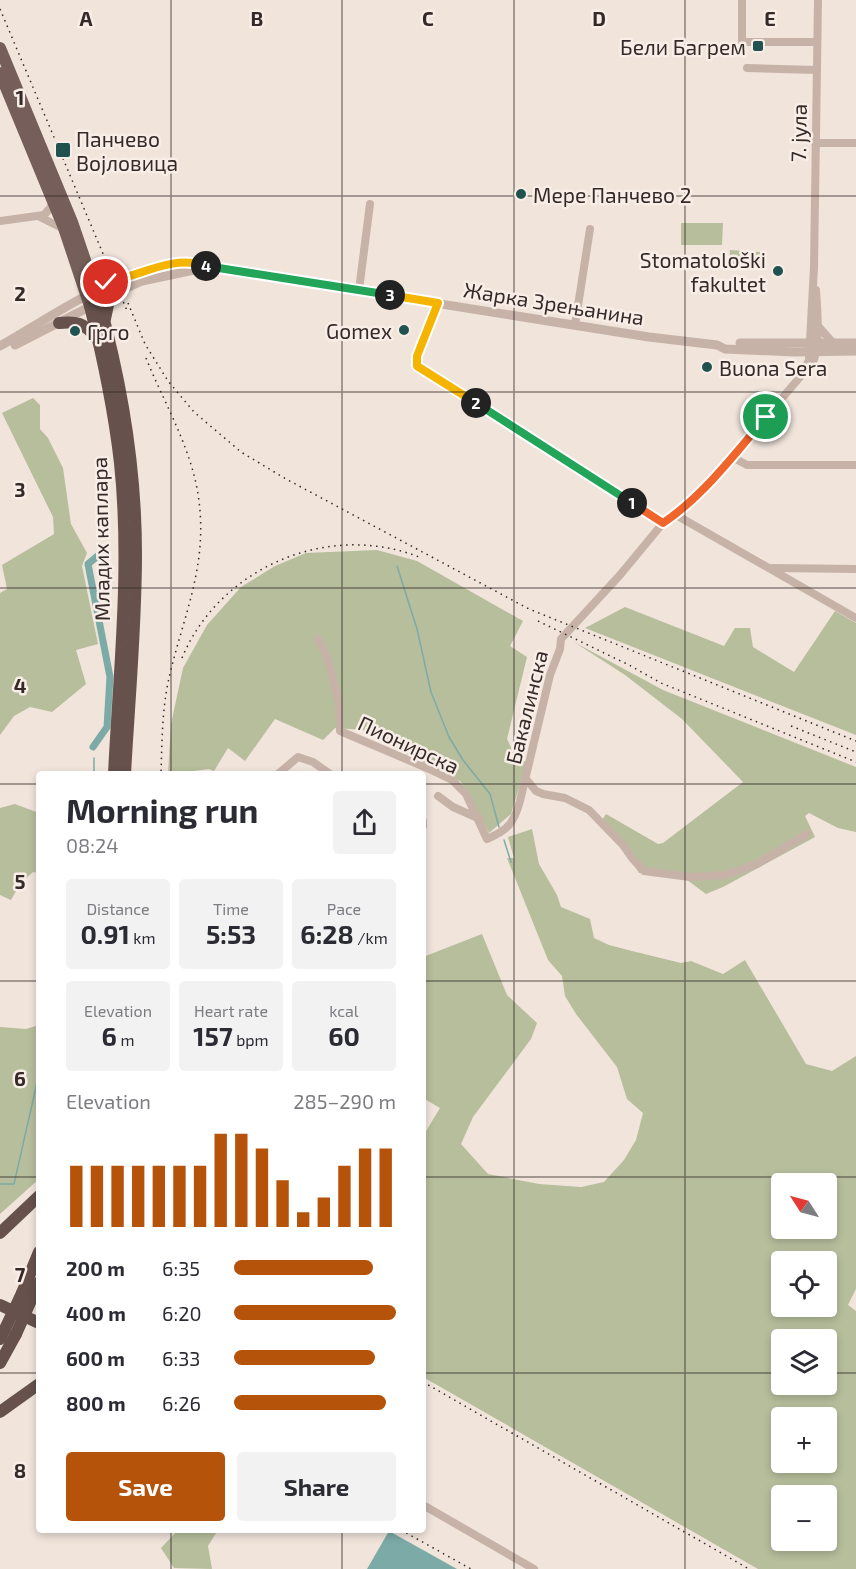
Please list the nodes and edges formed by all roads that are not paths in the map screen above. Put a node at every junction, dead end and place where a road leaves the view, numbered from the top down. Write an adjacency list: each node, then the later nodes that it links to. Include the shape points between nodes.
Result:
1 (742, 0): 3 (street, via 742,42)
2 (818, 0): 3 (street, 7. јула)
3 (817, 42): 6 (street, 7. јула)
4 (0, 48): 18 (main road)
5 (747, 68): 6 (street)
6 (817, 70): 9 (street, 7. јула)
7 (0, 73): 8 (main road)
8 (4, 88): 11 (main road)
9 (815, 143): 10 (street); 17 (street, 7. јула)
10 (856, 143)
11 (52, 200): 13 (street, via 48,211); 15 (main road)
12 (370, 204): 20 (street)
13 (36, 216): 14 (street); 15 (street)
14 (0, 220)
15 (64, 228): 21 (main road)
16 (590, 229): 25 (street)
17 (814, 267): 26 (street, 7. јула); 32 (street, 7. јула)
18 (88, 269): 19 (main road); 21 (main road)
19 (118, 287): 20 (street, Жарка Зрењанина, via 208,267); 21 (street, Жарка Зрењанина); 24 (highway, via 107,305)
20 (359, 290): 22 (street, Жарка Зрењанина)
21 (93, 298): 23 (street, Жарка Зрењанина); 24 (highway); 27 (highway, Младих каплара); 31 (street, Жарка Зрењанина)
22 (438, 303): 25 (street, Жарка Зрењанина); 40 (street, via 417,356 417,366)
23 (59, 323): 27 (highway, via 83,324); 33 (street, Жарка Зрењанина)
24 (105, 323): 46 (highway, Младих каплара, via 126,428 136,553)
25 (575, 325): 30 (street, Жарка Зрењанина)
26 (817, 325): 28 (street); 32 (street, 7. јула)
27 (99, 340): 45 (highway, Младих каплара, via 120,463 124,530)
28 (833, 343): 29 (street); 32 (street)
29 (856, 343)
30 (717, 345): 32 (street, Жарка Зрењанина); 35 (street, Жарка Зрењанина, via 725,349)
31 (0, 346)
32 (813, 347): 34 (street); 35 (street, Жарка Зрењанина); 36 (street, via 813,365)
33 (0, 351)
34 (856, 351)
35 (797, 352): 36 (street)
36 (806, 368): 37 (street)
37 (732, 457): 38 (street, via 747,465); 39 (street)
38 (856, 465)
39 (676, 515): 40 (street); 41 (street)
40 (663, 523): 49 (street, Бакалинска, via 561,639)
41 (771, 568): 42 (street); 43 (street)
42 (856, 569)
43 (856, 618)
44 (318, 639): 51 (street, Пионирска, via 339,702 340,731 452,780 466,794)
45 (114, 771)
46 (125, 771)
47 (281, 771): 48 (street, via 297,757)
48 (326, 771)
49 (526, 779): 51 (street, Пионирска, via 517,813 504,830 487,839); 52 (street, Бакалинска, via 536,791 565,798 589,810 644,871 690,877 725,875 757,864)
50 (438, 796): 51 (street)
51 (480, 819)
52 (807, 834)
53 (36, 1199): 54 (highway)
54 (0, 1233)
55 (36, 1263): 57 (highway)
56 (36, 1285): 57 (highway)
57 (27, 1295): 60 (highway, bridge)
58 (0, 1305): 59 (highway)
59 (36, 1322)
60 (7, 1334): 61 (highway)
61 (0, 1363)
62 (36, 1386): 63 (highway)
63 (0, 1412)
64 (426, 1506): 65 (street)
65 (534, 1569)

